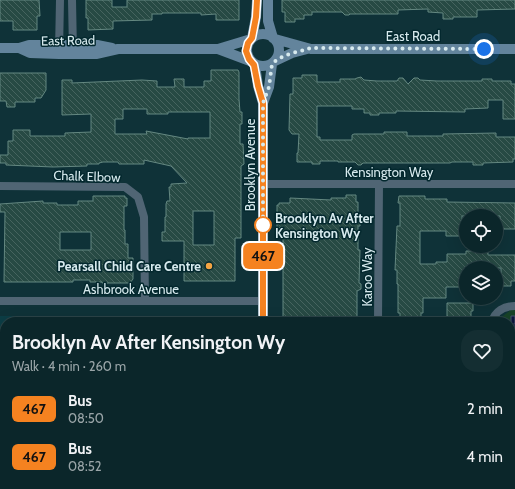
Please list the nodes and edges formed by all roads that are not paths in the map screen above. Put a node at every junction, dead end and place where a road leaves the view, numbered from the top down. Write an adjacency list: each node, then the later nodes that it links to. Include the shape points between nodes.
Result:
1 (60, 0): 9 (street)
2 (72, 0): 10 (street)
3 (257, 0): 5 (street)
4 (268, 0): 6 (street, via 268,21)
5 (251, 38): 6 (street, via 264,34); 11 (street, East Road); 14 (street, via 246,48 247,56)
6 (274, 39): 8 (street, East Road); 13 (street, via 279,48 279,54)
7 (0, 48): 9 (street, East Road, via 29,45)
8 (311, 48): 12 (street, East Road); 13 (street, East Road, via 292,53)
9 (59, 49): 10 (street, East Road)
10 (73, 49): 11 (street, East Road, via 96,45 118,49)
11 (218, 49): 14 (street, East Road)
12 (515, 49)
13 (274, 62): 14 (street, via 264,66); 15 (street, Brooklyn Avenue)
14 (252, 63): 15 (street, Brooklyn Avenue)
15 (263, 103): 16 (street, Brooklyn Avenue)
16 (263, 184): 17 (street, Kensington Way); 22 (street, Brooklyn Avenue)
17 (379, 184): 18 (street, Kensington Way); 25 (street, Karoo Way)
18 (515, 184)
19 (0, 186): 21 (street, Chalk Elbow, via 125,187 138,197 144,217)
20 (0, 301): 21 (street, Ashbrook Avenue)
21 (145, 301): 22 (street, Ashbrook Avenue)
22 (262, 301): 24 (street, Brooklyn Avenue)
23 (515, 306): 26 (street, via 498,311)
24 (263, 317)
25 (378, 317)
26 (495, 317)

